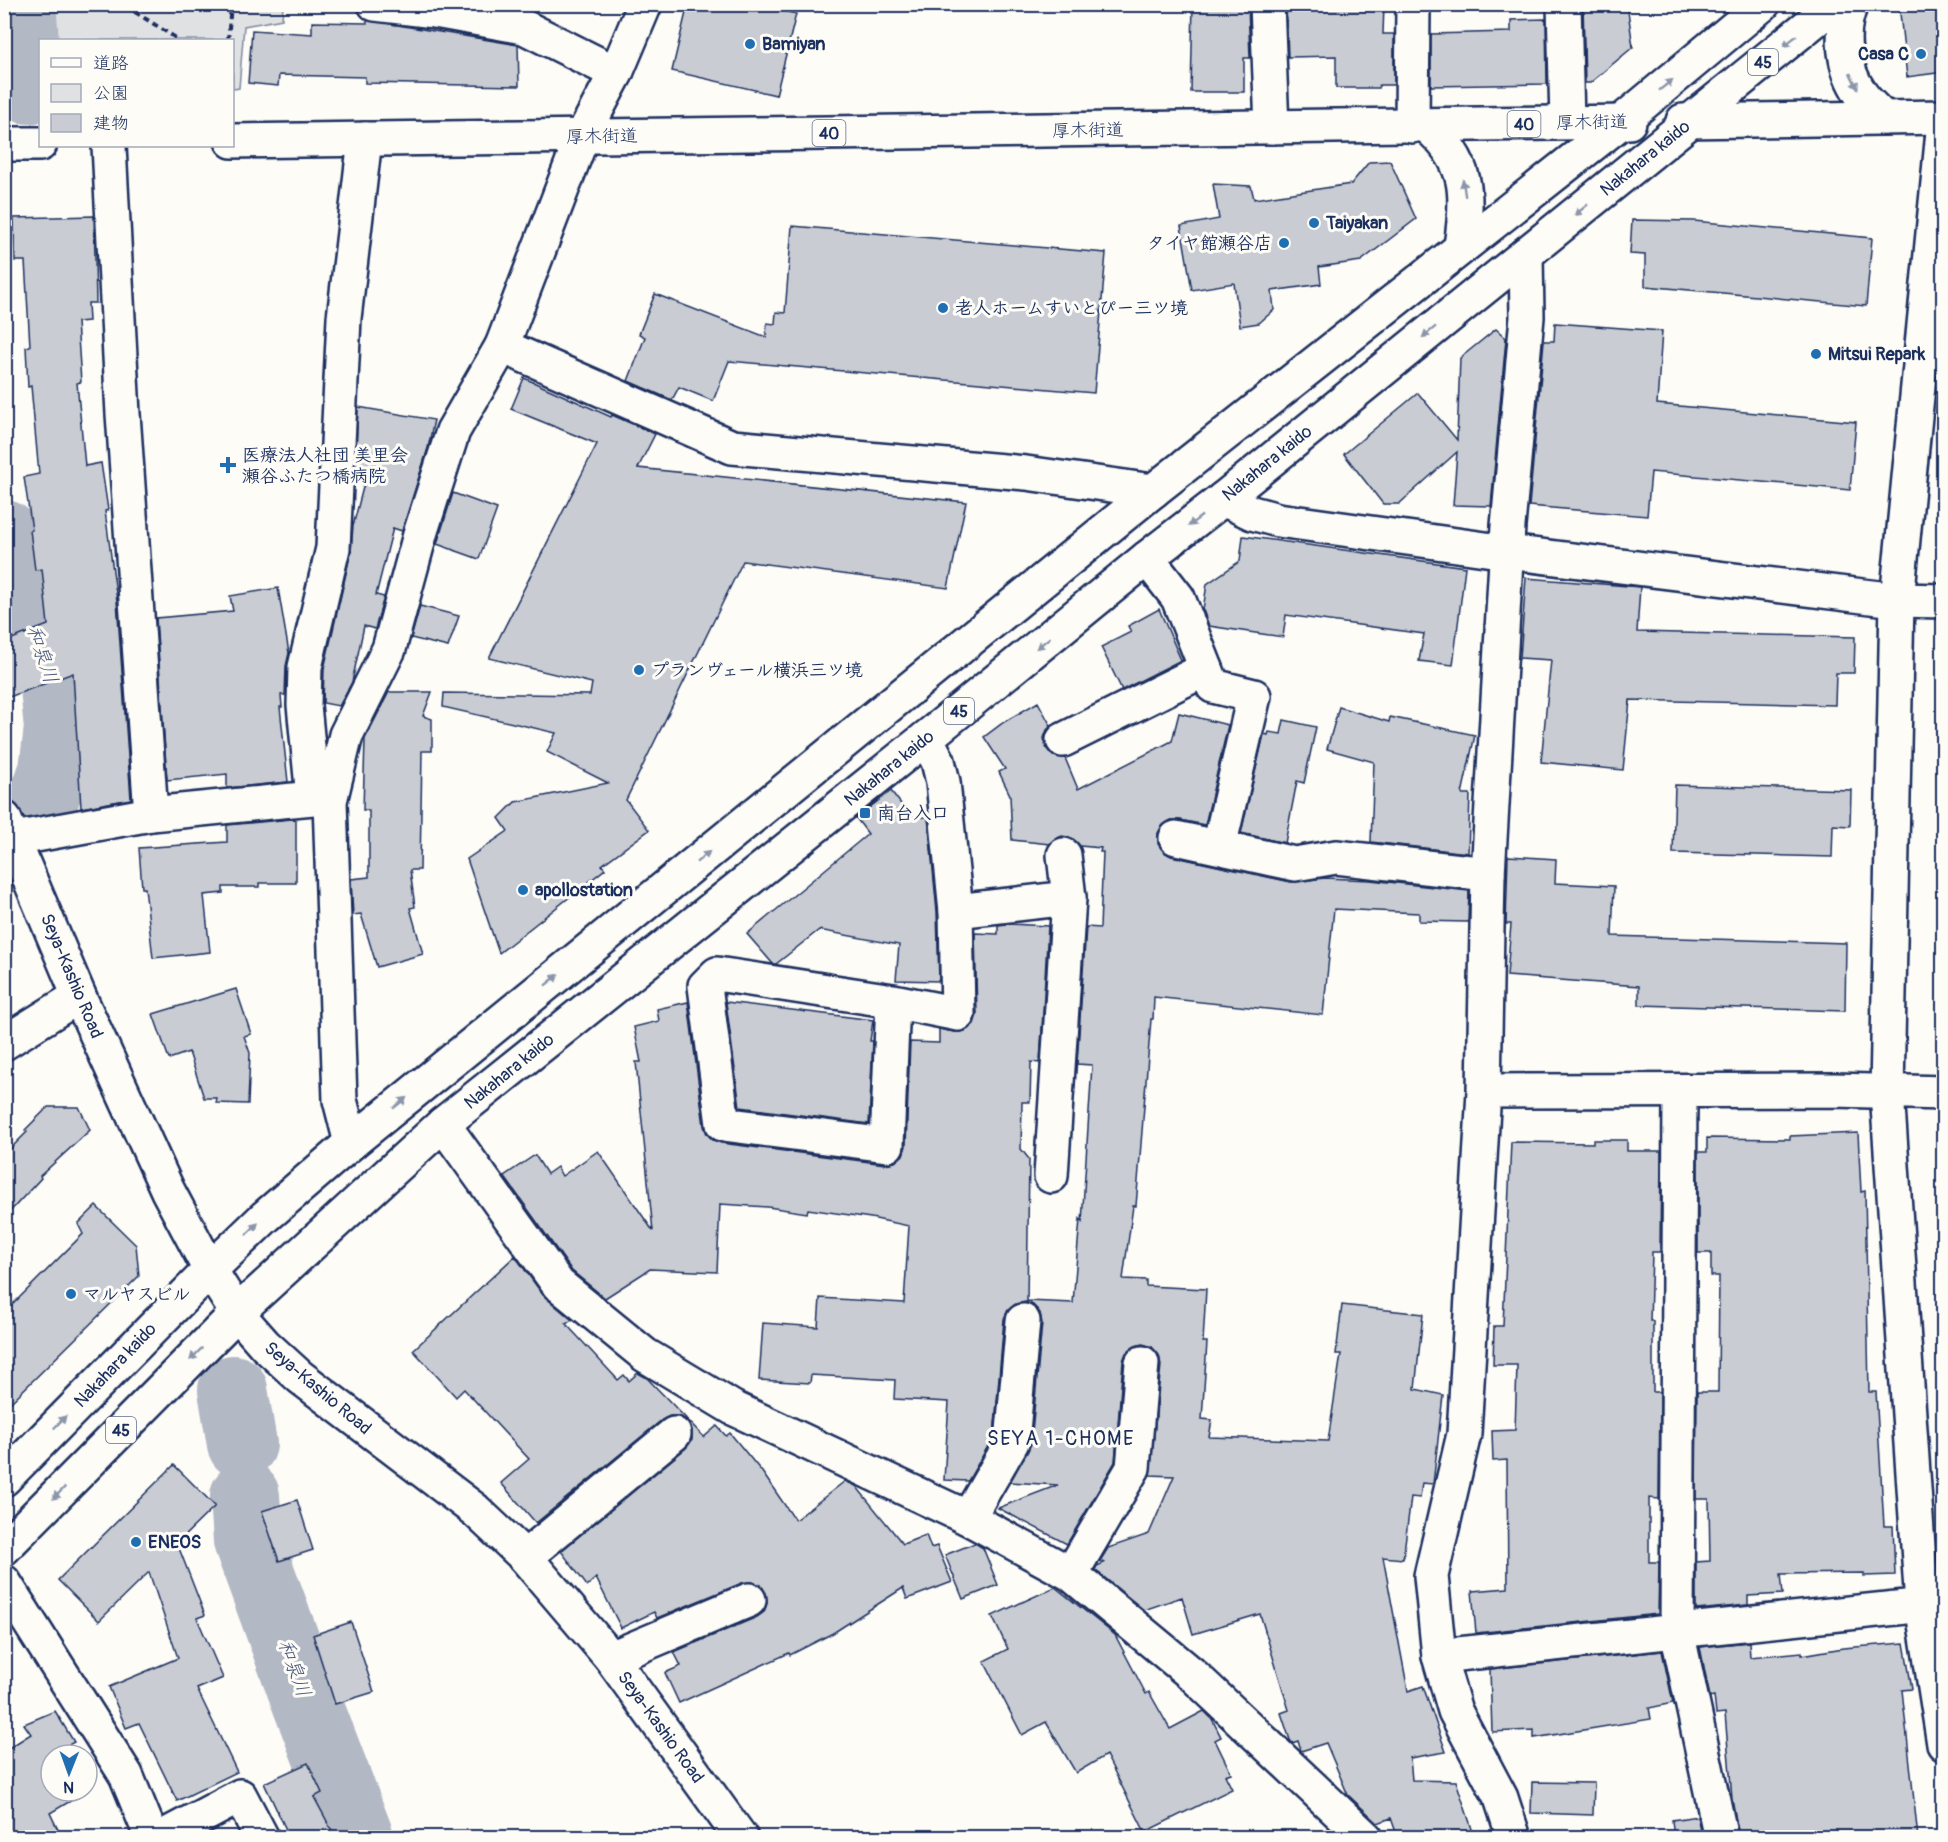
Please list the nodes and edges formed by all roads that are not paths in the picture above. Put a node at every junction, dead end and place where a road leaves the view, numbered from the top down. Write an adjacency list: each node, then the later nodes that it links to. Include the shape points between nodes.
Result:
1 (375, 4): 9 (street, via 524,27)
2 (645, 4): 9 (street)
3 (1267, 4): 16 (street)
4 (1413, 4): 15 (street)
5 (1564, 4): 14 (street)
6 (1763, 4): 13 (street, Nakahara kaido / 45, one-way to 6)
7 (1836, 4): 12 (street, Nakahara kaido / 45, one-way to 12)
8 (1851, 4): 10 (street, one-way to 10, via 1844,32 1850,76 1861,95)
9 (616, 73): 17 (street)
10 (1883, 118): 11 (street, 厚木街道 / 40); 12 (street, 厚木街道 / 40)
11 (1944, 119): 30 (street)
12 (1692, 121): 13 (street, 厚木街道 / 40); 24 (street, Nakahara kaido / 45, one-way to 24)
13 (1621, 122): 14 (street, 厚木街道 / 40); 23 (street, Nakahara kaido / 45)
14 (1567, 123): 15 (street, 厚木街道 / 40)
15 (1419, 125): 16 (street, 厚木街道 / 40); 23 (street, one-way to 15, via 1467,212 1464,183 1455,157 1443,139)
16 (1272, 127): 17 (street, 厚木街道 / 40)
17 (582, 137): 18 (street, 厚木街道 / 40); 25 (street)
18 (365, 140): 19 (street, 厚木街道 / 40); 35 (street, via 344,318 333,548 305,667 304,705)
19 (234, 141)
20 (4, 144): 21 (street)
21 (39, 144)
22 (109, 147): 36 (street)
23 (1461, 246): 26 (street, Nakahara kaido / 45)
24 (1526, 254): 27 (street, Nakahara kaido / 45, one-way to 27); 28 (street, via 1527,317)
25 (502, 346): 26 (street, via 732,447 1026,473); 35 (street, via 453,431 389,649 346,735)
26 (1153, 491): 52 (street, Nakahara kaido / 45, one-way to 26)
27 (1223, 499): 28 (street, via 1278,520); 29 (street, Nakahara kaido / 45, one-way to 29)
28 (1507, 552): 30 (street); 41 (street)
29 (1147, 558): 32 (street, via 1178,598); 33 (street, Nakahara kaido / 45, one-way to 33)
30 (1897, 600): 31 (street); 49 (street)
31 (1944, 601)
32 (1206, 669): 34 (street); 39 (street, via 1213,686 1254,696)
33 (926, 738): 43 (street, via 938,761 943,783); 51 (street, Nakahara kaido / 45)
34 (1063, 740)
35 (322, 799): 36 (street); 52 (street, via 340,1100)
36 (151, 814): 37 (street)
37 (9, 829): 44 (street, Seya-Kashio Road)
38 (1176, 838): 39 (street)
39 (1219, 847): 41 (street, via 1295,864 1336,857)
40 (1064, 855): 42 (street)
41 (1488, 874): 47 (street)
42 (1069, 898): 43 (street); 53 (street)
43 (956, 911): 45 (street, via 958,1014)
44 (79, 996): 46 (street); 54 (street, Seya-Kashio Road, via 168,1191)
45 (893, 1001): 45 (street, via 717,974 705,986 723,1124 887,1145)
46 (4, 1043)
47 (1484, 1091): 48 (street); 68 (street, via 1464,1434 1431,1576)
48 (1680, 1092): 49 (street); 67 (street)
49 (1887, 1092): 50 (street); 66 (street)
50 (1944, 1093)
51 (443, 1124): 55 (street, Nakahara kaido / 45); 60 (street, via 558,1284 645,1355 733,1408)
52 (351, 1143): 54 (street, Nakahara kaido / 45, one-way to 52)
53 (1051, 1176)
54 (210, 1270): 55 (street, Seya-Kashio Road); 59 (street, Nakahara kaido / 45, one-way to 54)
55 (237, 1313): 61 (street, Nakahara kaido / 45, one-way to 61); 62 (street, Seya-Kashio Road, via 300,1377 475,1510)
56 (1023, 1321): 60 (street, via 1012,1442)
57 (1142, 1363): 63 (street, via 1133,1468)
58 (674, 1434): 62 (street)
59 (4, 1479)
60 (968, 1518): 63 (street)
61 (4, 1548)
62 (525, 1557): 69 (street, Seya-Kashio Road)
63 (1071, 1574): 75 (street, via 1193,1675)
64 (4, 1582): 71 (street, via 126,1774)
65 (749, 1600): 69 (street)
66 (1933, 1604): 67 (street); 70 (street)
67 (1677, 1631): 68 (street); 77 (street)
68 (1439, 1656): 76 (street, via 1455,1711 1501,1798)
69 (611, 1658): 74 (street, Seya-Kashio Road)
70 (1944, 1744)
71 (152, 1838)
72 (161, 1838): 73 (street, via 240,1796)
73 (262, 1838)
74 (741, 1838)
75 (1366, 1838)
76 (1515, 1838)
77 (1721, 1838)

